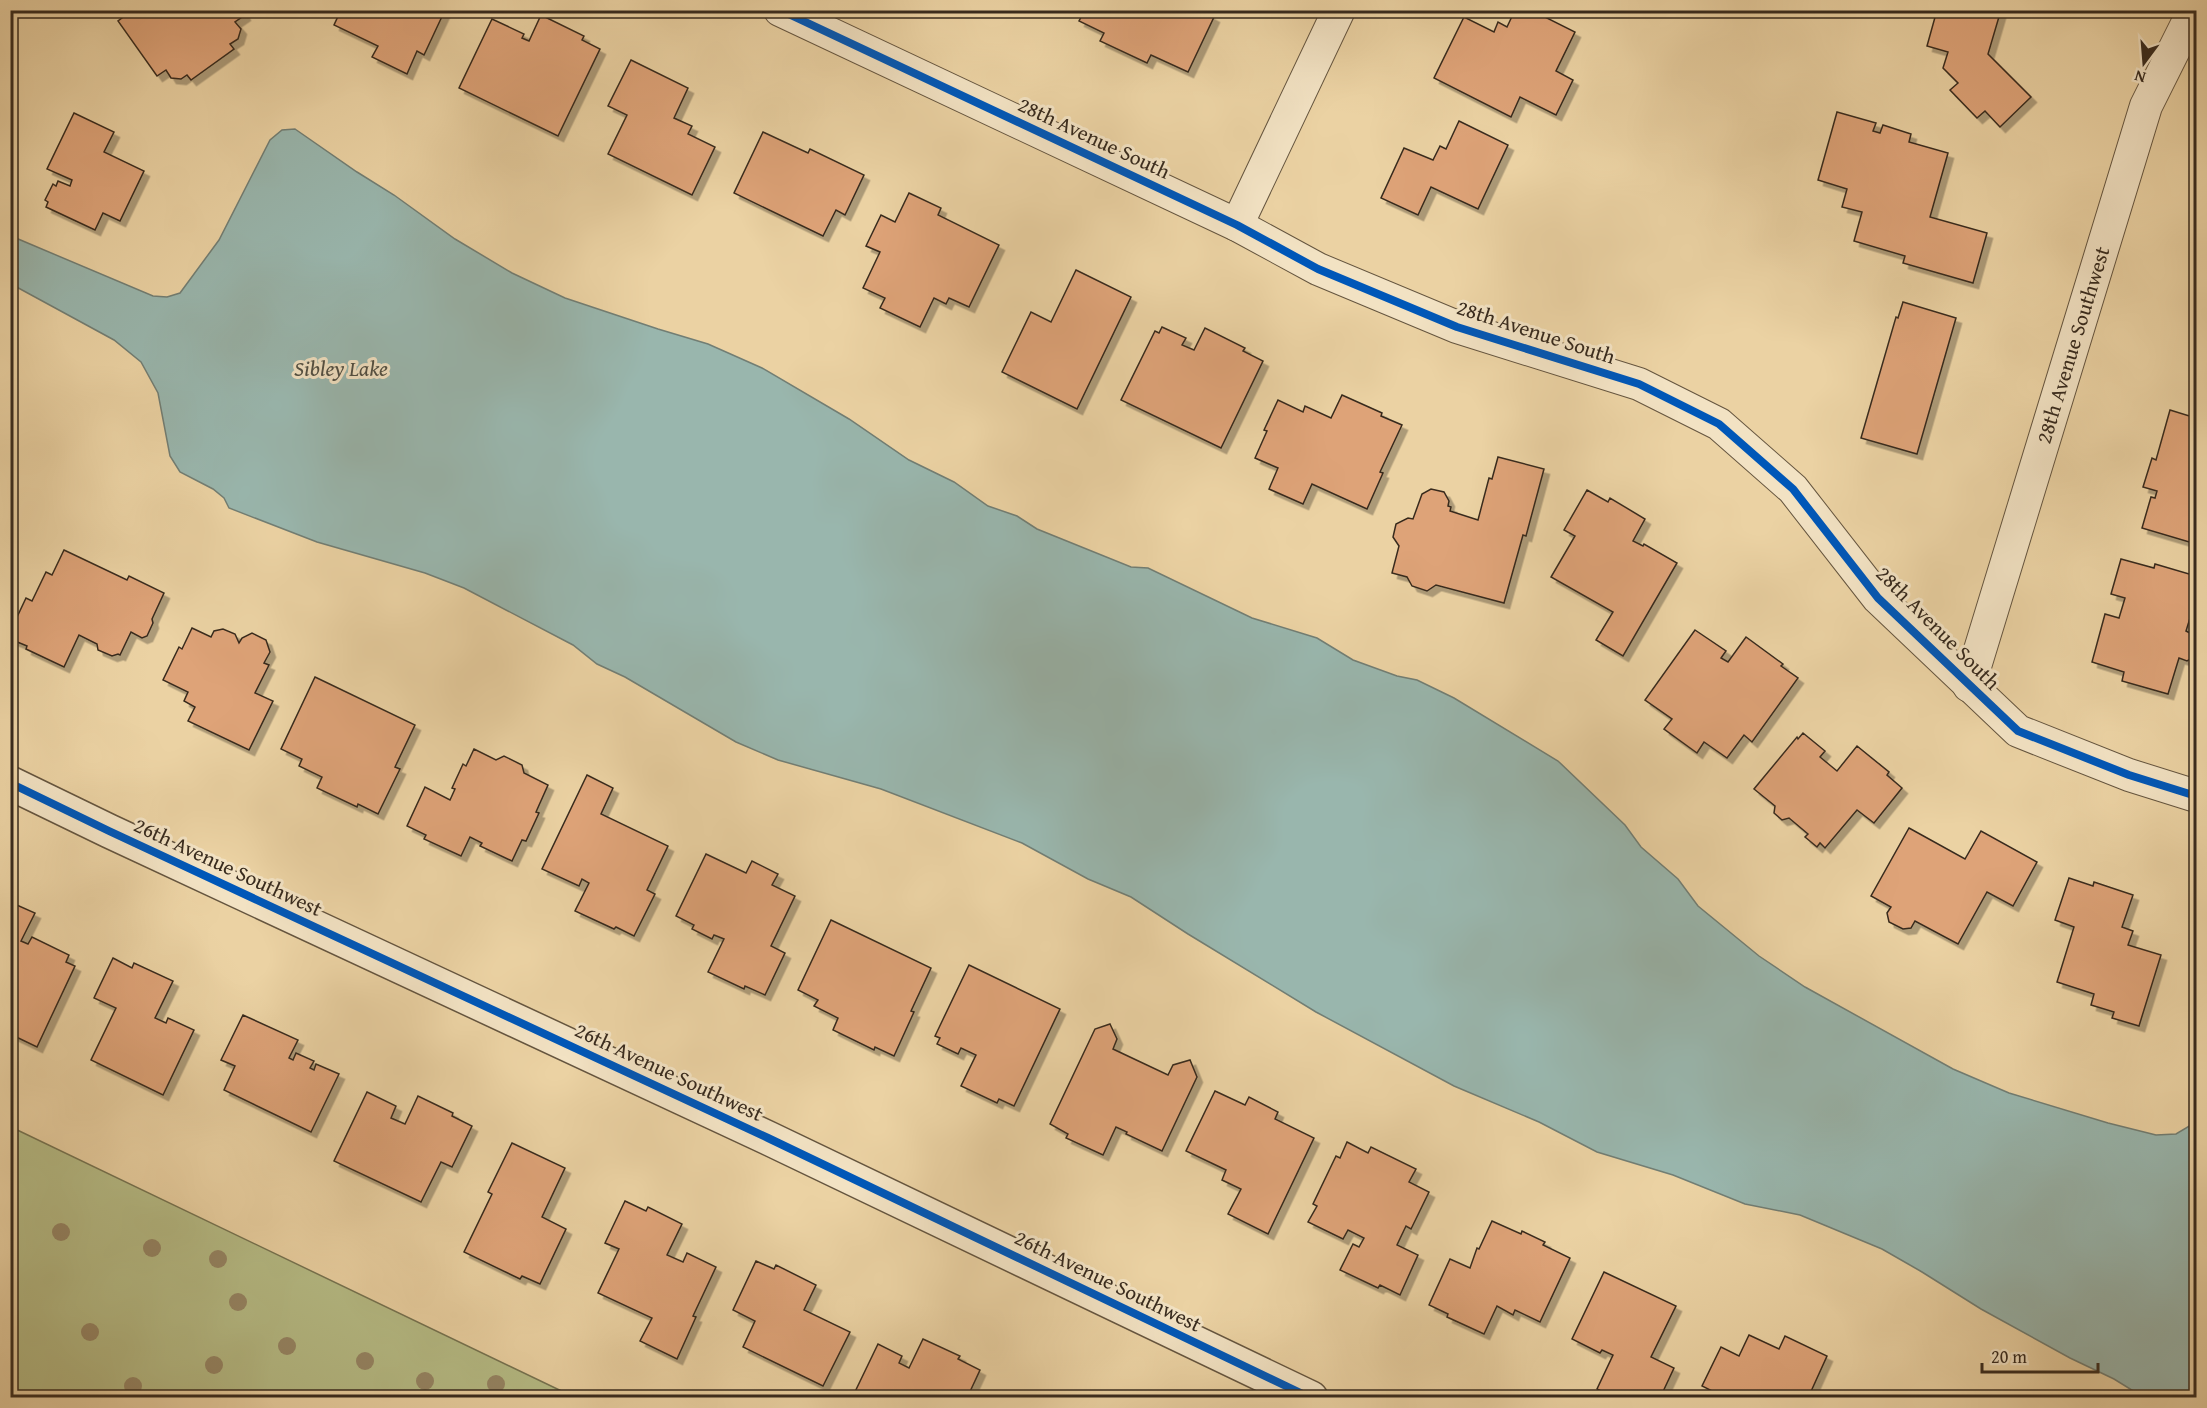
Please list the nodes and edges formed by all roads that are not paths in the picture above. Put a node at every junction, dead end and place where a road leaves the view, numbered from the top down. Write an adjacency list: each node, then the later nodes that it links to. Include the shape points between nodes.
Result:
1 (780, 10): 4 (street, 28th Avenue South)
2 (1339, 10): 4 (street)
3 (2194, 10): 5 (street, 28th Avenue Southwest, via 2146,106)
4 (1237, 225): 5 (street, 28th Avenue South, via 1318,269 1446,322 1639,384 1719,424 1793,489 1878,598)
5 (1968, 686): 7 (street, 28th Avenue South, via 2018,731 2129,775)
6 (10, 783): 8 (street, 26th Avenue Southwest)
7 (2196, 796)
8 (1311, 1398)

